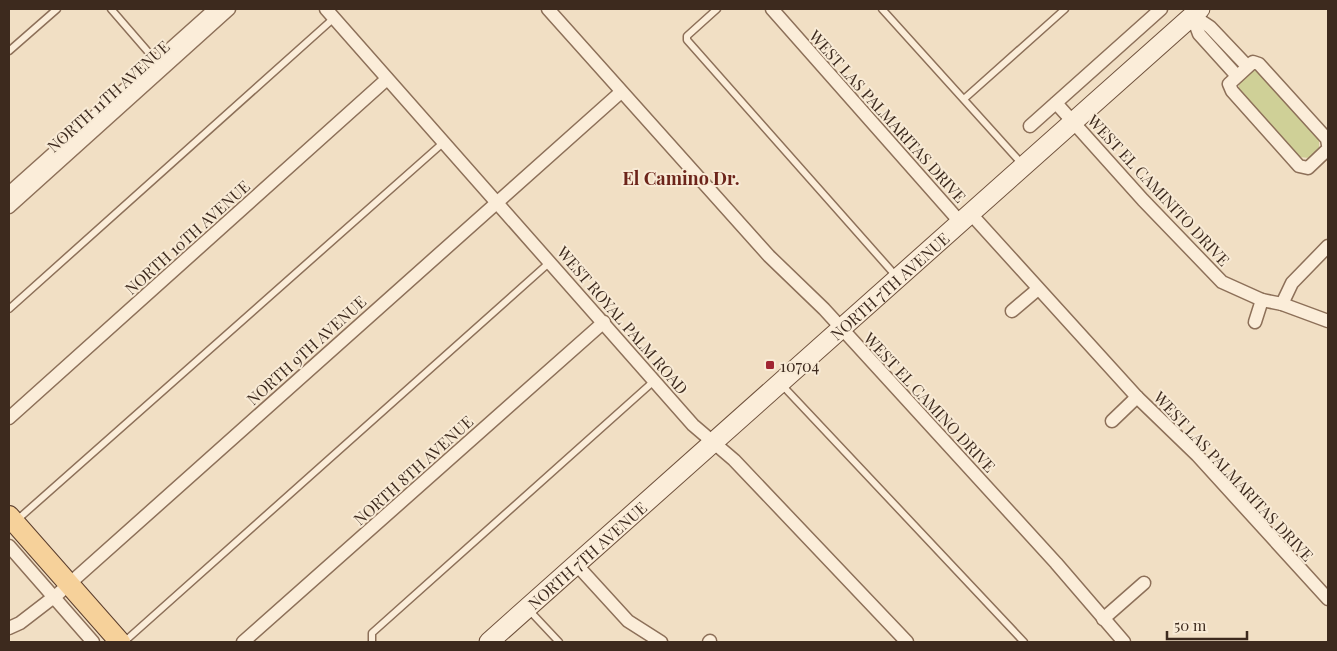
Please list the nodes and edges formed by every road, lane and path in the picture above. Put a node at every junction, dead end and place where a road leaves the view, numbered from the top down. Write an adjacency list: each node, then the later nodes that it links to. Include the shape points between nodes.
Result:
1 (57, 9): 13 (lane)
2 (111, 9): 14 (lane)
3 (215, 9): 14 (street, NORTH 11TH AVENUE)
4 (229, 9): 29 (street, NORTH 11TH AVENUE)
5 (548, 9): 18 (street, WEST EL CAMINO DRIVE)
6 (717, 9): 33 (lane, via 687,36 687,40)
7 (772, 9): 30 (street, WEST LAS PALMARITAS DRIVE)
8 (882, 9): 19 (lane)
9 (1065, 9): 19 (lane)
10 (1161, 9): 20 (street)
11 (1196, 12): 15 (street); 16 (street, via 1199,34); 21 (main road, NORTH 7TH AVENUE)
12 (330, 14): 17 (street, WEST ROYAL PALM ROAD); 37 (lane)
13 (9, 51)
14 (156, 61): 27 (street, NORTH 11TH AVENUE)
15 (1247, 66): 16 (street); 24 (street, via 1253,62 1259,64 1327,139)
16 (1237, 76): 25 (street, via 1229,84 1232,91 1299,166 1308,168)
17 (387, 79): 23 (street, WEST ROYAL PALM ROAD); 46 (street, NORTH 10TH AVENUE)
18 (621, 92): 28 (street, NORTH 9TH AVENUE); 42 (street, WEST EL CAMINO DRIVE, via 769,256)
19 (964, 99): 26 (lane)
20 (1056, 103): 21 (street, WEST EL CAMINITO DRIVE); 22 (street)
21 (1073, 122): 26 (main road, NORTH 7TH AVENUE); 35 (street, WEST EL CAMINITO DRIVE, via 1222,282)
22 (1030, 126)
23 (444, 142): 28 (street, WEST ROYAL PALM ROAD); 49 (lane)
24 (1328, 145)
25 (1328, 149)
26 (1024, 166): 30 (main road, NORTH 7TH AVENUE)
27 (9, 193)
28 (498, 201): 32 (street, WEST ROYAL PALM ROAD); 53 (street, NORTH 9TH AVENUE)
29 (9, 207)
30 (966, 218): 33 (main road, NORTH 7TH AVENUE); 34 (street, WEST LAS PALMARITAS DRIVE)
31 (1328, 246): 36 (street, via 1292,283)
32 (550, 262): 40 (street, WEST ROYAL PALM ROAD); 60 (lane)
33 (899, 279): 42 (main road, NORTH 7TH AVENUE)
34 (1038, 288): 38 (street); 45 (street, WEST LAS PALMARITAS DRIVE)
35 (1262, 300): 36 (street, WEST EL CAMINITO DRIVE); 41 (street)
36 (1282, 304): 39 (street, WEST EL CAMINITO DRIVE)
37 (9, 309)
38 (1012, 311)
39 (1328, 321)
40 (604, 322): 43 (street, WEST ROYAL PALM ROAD); 61 (street, NORTH 8TH AVENUE)
41 (1255, 322)
42 (842, 329): 44 (main road, NORTH 7TH AVENUE); 56 (street, WEST EL CAMINO DRIVE)
43 (654, 381): 48 (street, WEST ROYAL PALM ROAD); 62 (lane, via 372,633)
44 (781, 384): 48 (main road, NORTH 7TH AVENUE); 67 (lane)
45 (1137, 397): 47 (street, WEST LAS PALMARITAS DRIVE); 54 (street, WEST LAS PALMARITAS DRIVE)
46 (9, 418)
47 (1112, 421)
48 (713, 443): 51 (main road, NORTH 7TH AVENUE); 66 (street, WEST ROYAL PALM ROAD, via 734,460)
49 (12, 519): 53 (main road)
50 (9, 546): 53 (street)
51 (576, 563): 55 (main road, NORTH 7TH AVENUE); 65 (street, via 628,621)
52 (1144, 583): 56 (street)
53 (61, 591): 57 (street, NORTH 9TH AVENUE); 58 (street); 59 (main road)
54 (1328, 599)
55 (527, 608): 63 (main road, NORTH 7TH AVENUE); 64 (lane)
56 (1103, 619): 68 (street, WEST EL CAMINO DRIVE)
57 (9, 628)
58 (93, 642)
59 (120, 642)
60 (124, 642)
61 (243, 642)
62 (372, 642)
63 (490, 642)
64 (558, 642)
65 (661, 642)
66 (907, 642)
67 (1024, 642)
68 (1124, 642)

